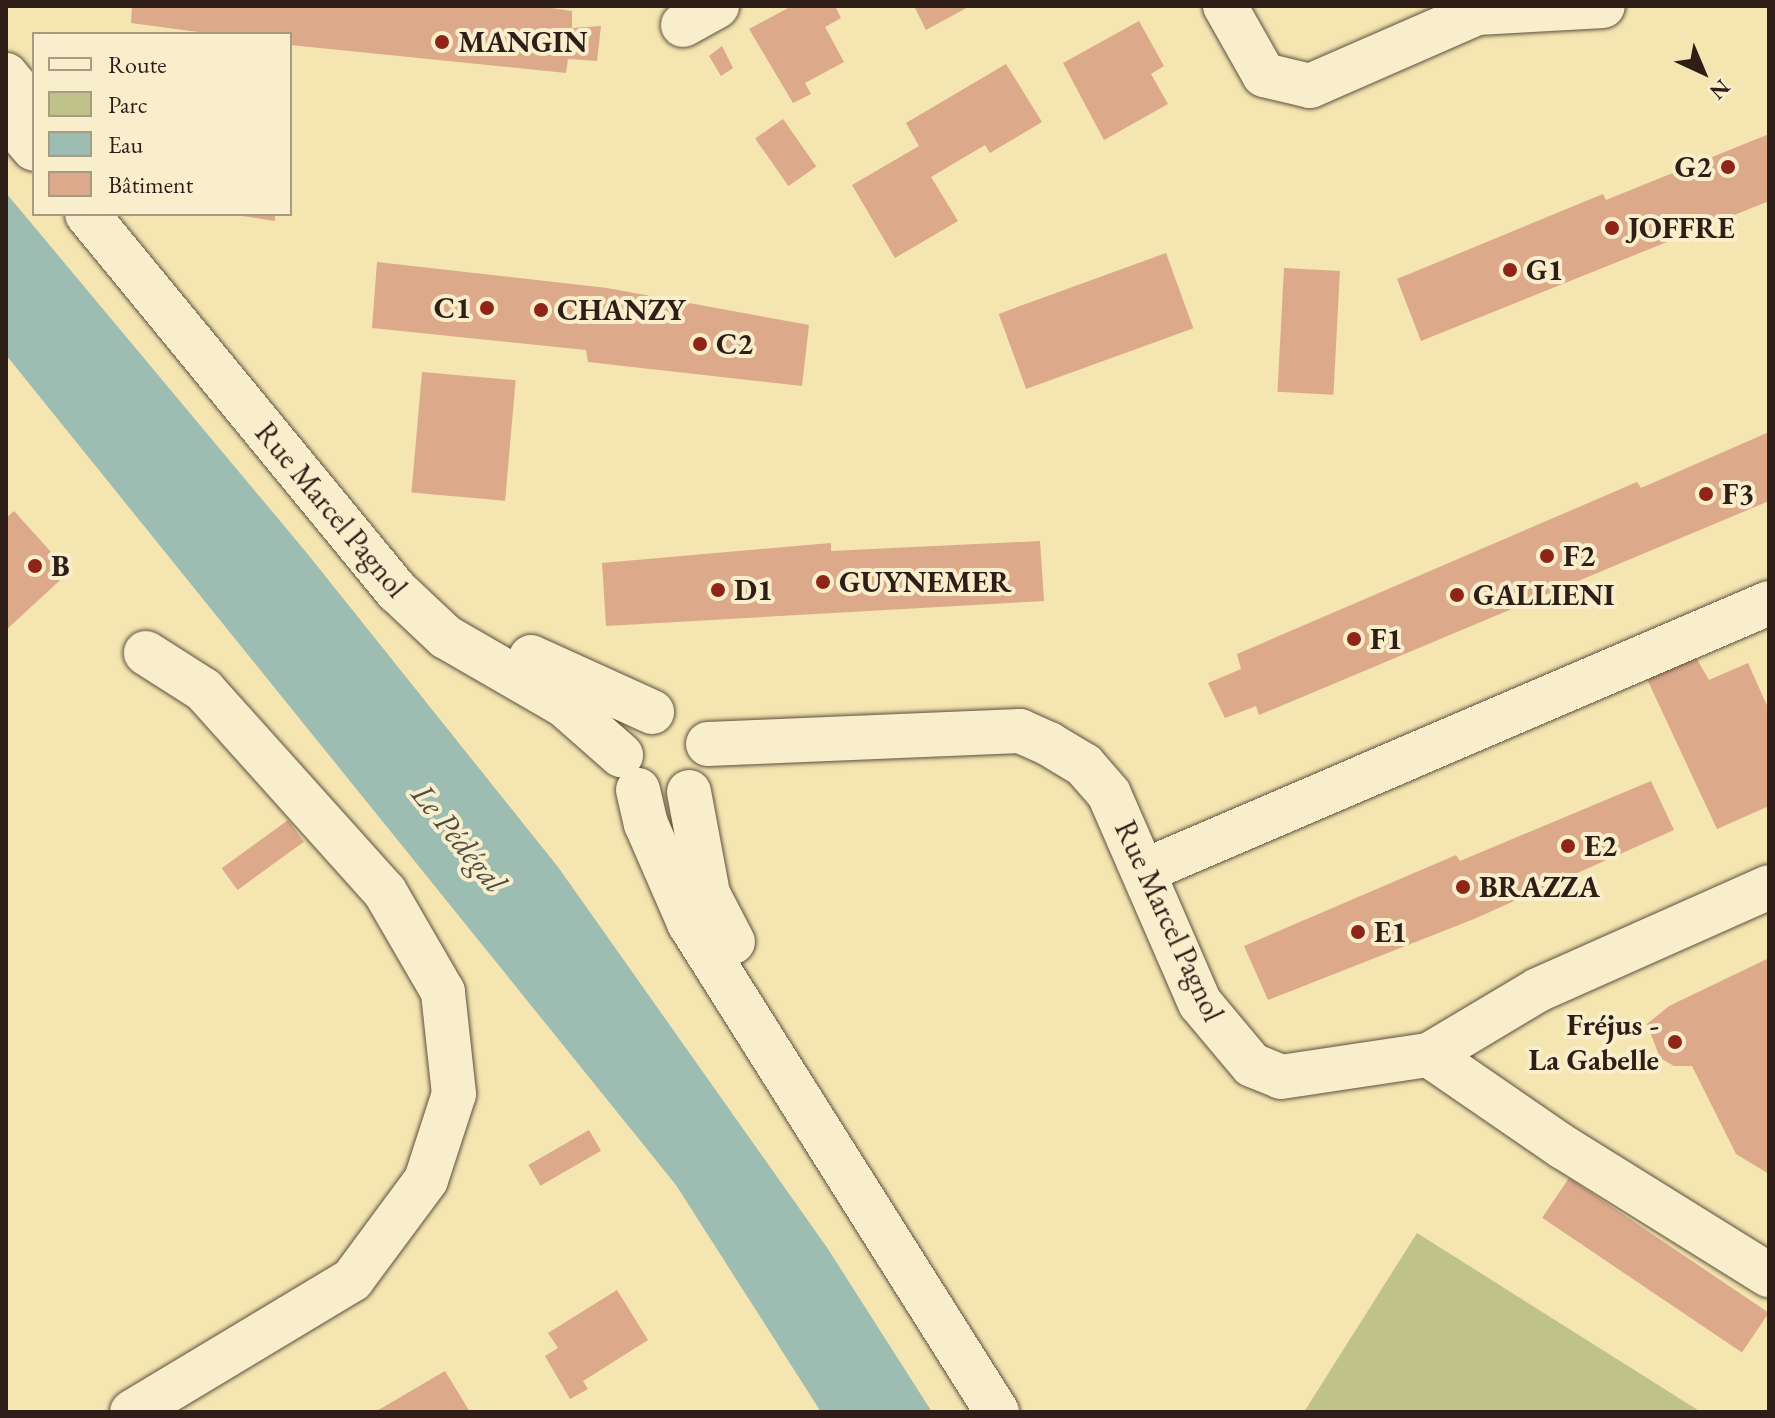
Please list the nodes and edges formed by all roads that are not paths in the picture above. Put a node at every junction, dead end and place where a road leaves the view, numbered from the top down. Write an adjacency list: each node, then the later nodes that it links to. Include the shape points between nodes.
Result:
1 (1225, 6): 2 (street, via 1264,75 1310,86 1477,13)
2 (1603, 6)
3 (6, 75): 4 (street)
4 (32, 107)
5 (6, 116): 6 (street)
6 (32, 147)
7 (89, 216): 13 (street, Rue Marcel Pagnol, via 398,592 446,637 564,705)
8 (122, 216): 11 (street, Rue Marcel Pagnol, via 419,575 519,651)
9 (1766, 611): 15 (street)
10 (146, 653): 19 (street, via 204,690 385,892 443,992 454,1094 426,1180 352,1280)
11 (652, 712): 12 (street, via 666,710 693,720); 13 (street, via 629,730)
12 (708, 744): 14 (street, via 707,771); 15 (street, Rue Marcel Pagnol, via 1020,731 1084,765 1109,794)
13 (630, 772): 14 (street, via 663,799); 20 (street, via 646,824 689,923)
14 (689, 792): 21 (street, via 708,894 732,941)
15 (1144, 871): 17 (street, Rue Marcel Pagnol, via 1200,1003 1252,1065 1281,1077)
16 (1769, 887): 17 (street, via 1538,990)
17 (1429, 1055): 18 (street, via 1563,1147)
18 (1769, 1275)
19 (132, 1412)
20 (997, 1412)
21 (1027, 1412)

